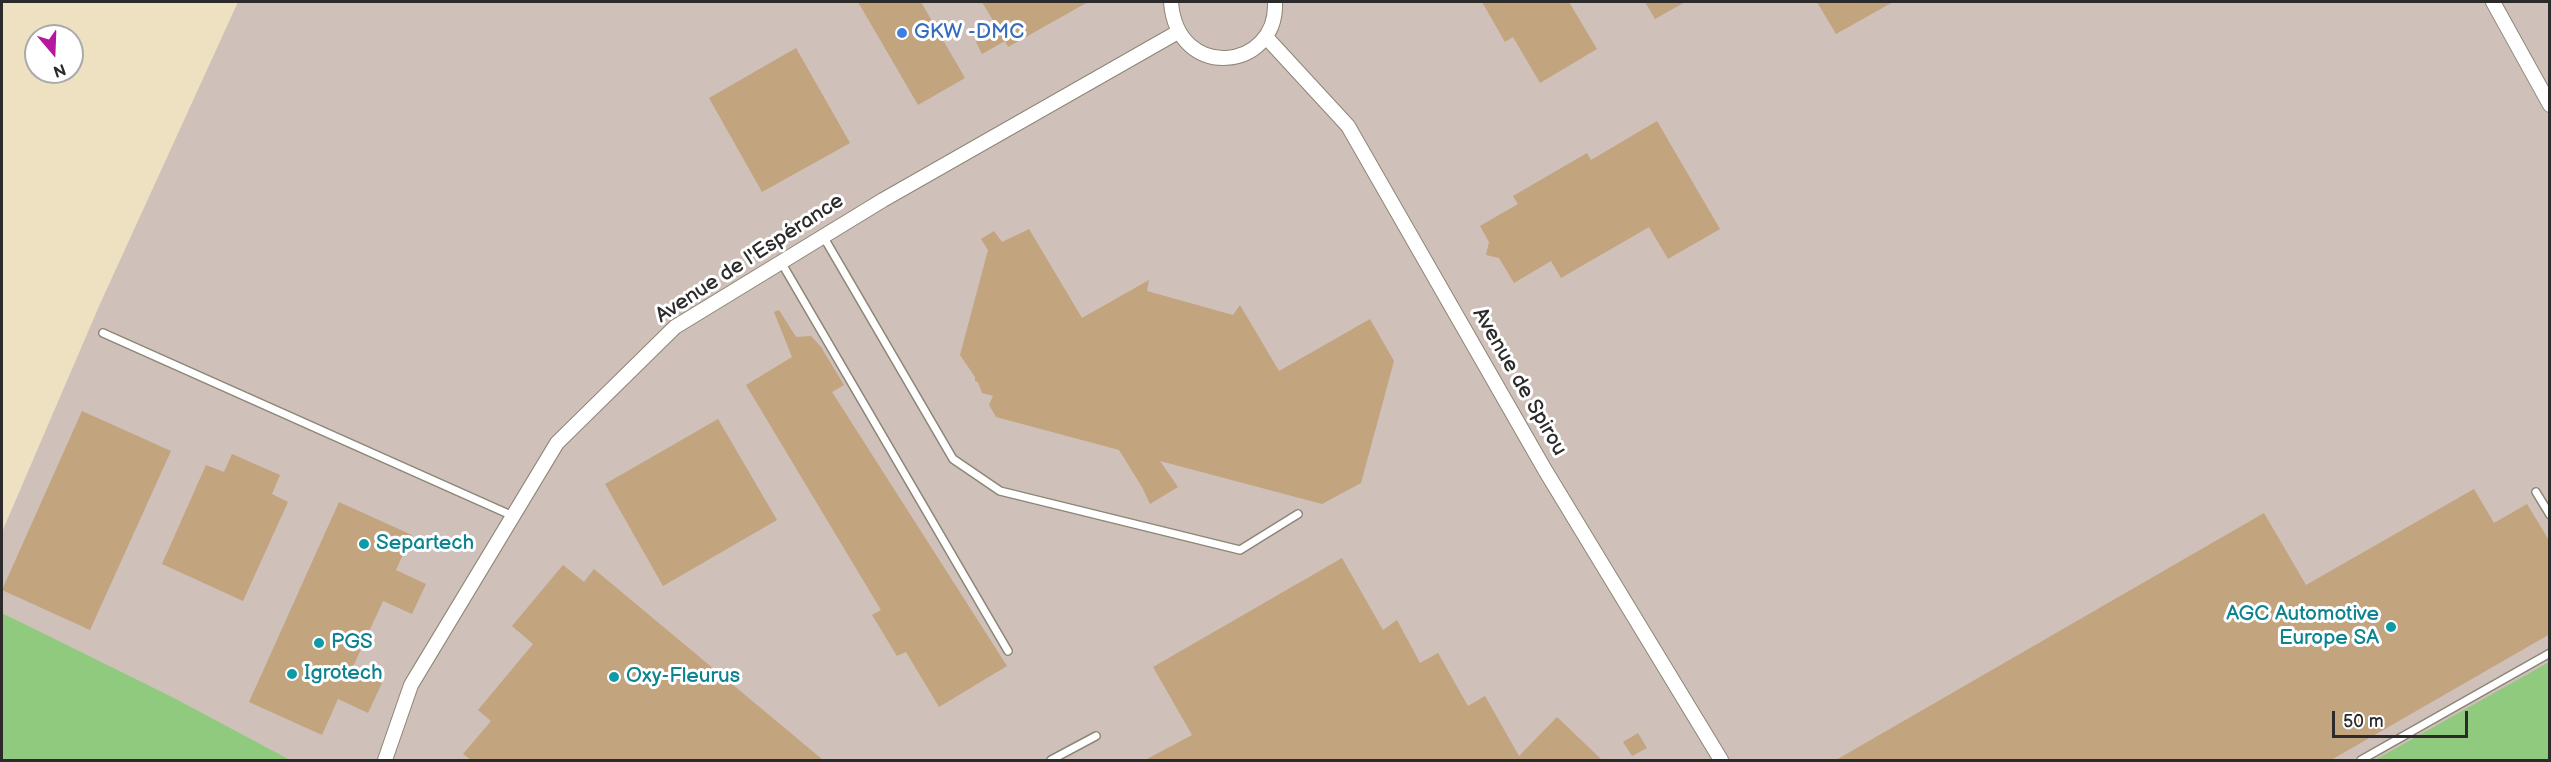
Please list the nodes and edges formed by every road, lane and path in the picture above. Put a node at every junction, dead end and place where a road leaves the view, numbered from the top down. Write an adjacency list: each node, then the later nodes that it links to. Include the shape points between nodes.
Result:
1 (1171, 2): 4 (street)
2 (1275, 2): 5 (street)
3 (2493, 2): 6 (street)
4 (1178, 32): 5 (street, via 1203,55 1220,58 1245,53); 7 (street, Avenue de l'Espérance)
5 (1266, 37): 19 (street, Avenue de Spirou, via 1348,126 1545,470)
6 (2550, 105)
7 (823, 236): 8 (street, Avenue de l'Espérance); 11 (lane, via 953,459 1000,491 1240,550)
8 (781, 262): 13 (street, Avenue de l'Espérance, via 675,327 557,443); 14 (lane)
9 (103, 333): 13 (lane)
10 (2536, 492): 12 (lane)
11 (1298, 514)
12 (2550, 515)
13 (513, 516): 17 (street, Avenue de l'Espérance, via 411,685)
14 (1008, 651)
15 (2550, 653): 20 (lane)
16 (1096, 736): 18 (lane)
17 (386, 760)
18 (1051, 760)
19 (1721, 760)
20 (2361, 760)

